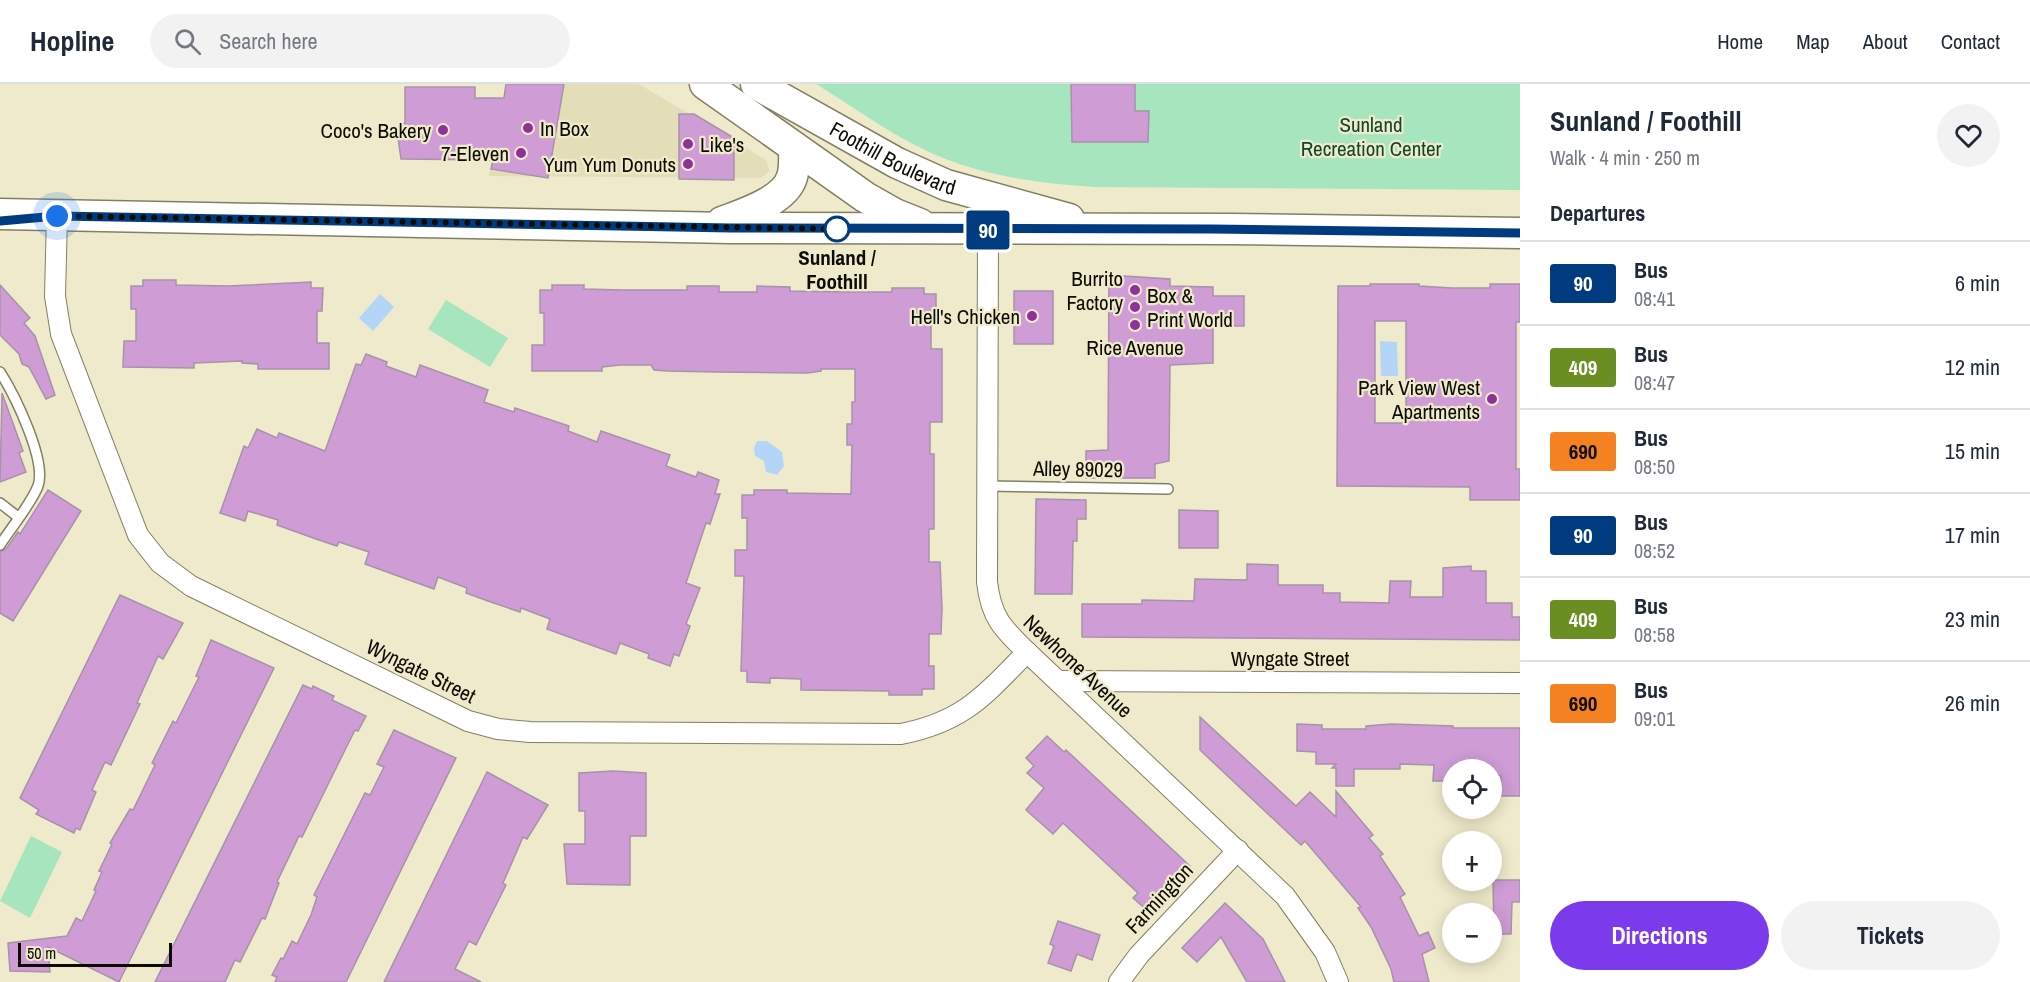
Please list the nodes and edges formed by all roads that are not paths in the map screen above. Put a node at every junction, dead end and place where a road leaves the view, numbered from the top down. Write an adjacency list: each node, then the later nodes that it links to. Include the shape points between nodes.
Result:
1 (705, 84): 3 (main road, Foothill Boulevard)
2 (756, 84): 9 (main road, Foothill Boulevard, via 897,163 946,185)
3 (794, 149): 7 (main road, via 792,180 783,190 753,211); 8 (main road, Foothill Boulevard, via 895,214)
4 (0, 214): 5 (main road)
5 (57, 216): 6 (main road); 7 (main road); 18 (street, Wyngate Street, via 56,296 61,334 132,522 152,555 191,586 468,721 530,732 901,734 927,729 960,715)
6 (0, 221)
7 (708, 228): 8 (main road)
8 (931, 229): 10 (main road, Foothill Boulevard)
9 (1110, 229): 10 (main road, Foothill Boulevard); 11 (main road, Foothill Boulevard)
10 (988, 230): 13 (street, Newhome Avenue)
11 (1520, 233)
12 (0, 372): 16 (lane, via 38,458 38,485)
13 (986, 486): 14 (lane, Alley 89029); 18 (street, Newhome Avenue, via 987,582 992,607 999,625)
14 (1168, 489)
15 (0, 503): 16 (lane)
16 (18, 517): 17 (lane)
17 (0, 545)
18 (1027, 652): 19 (street, Newhome Avenue)
19 (1059, 681): 20 (street, Wyngate Street); 21 (street, Newhome Avenue)
20 (1520, 683)
21 (1238, 850): 22 (street, Farmington, via 1139,954); 23 (street, Newhome Avenue, via 1307,923)
22 (1119, 982)
23 (1338, 982)

